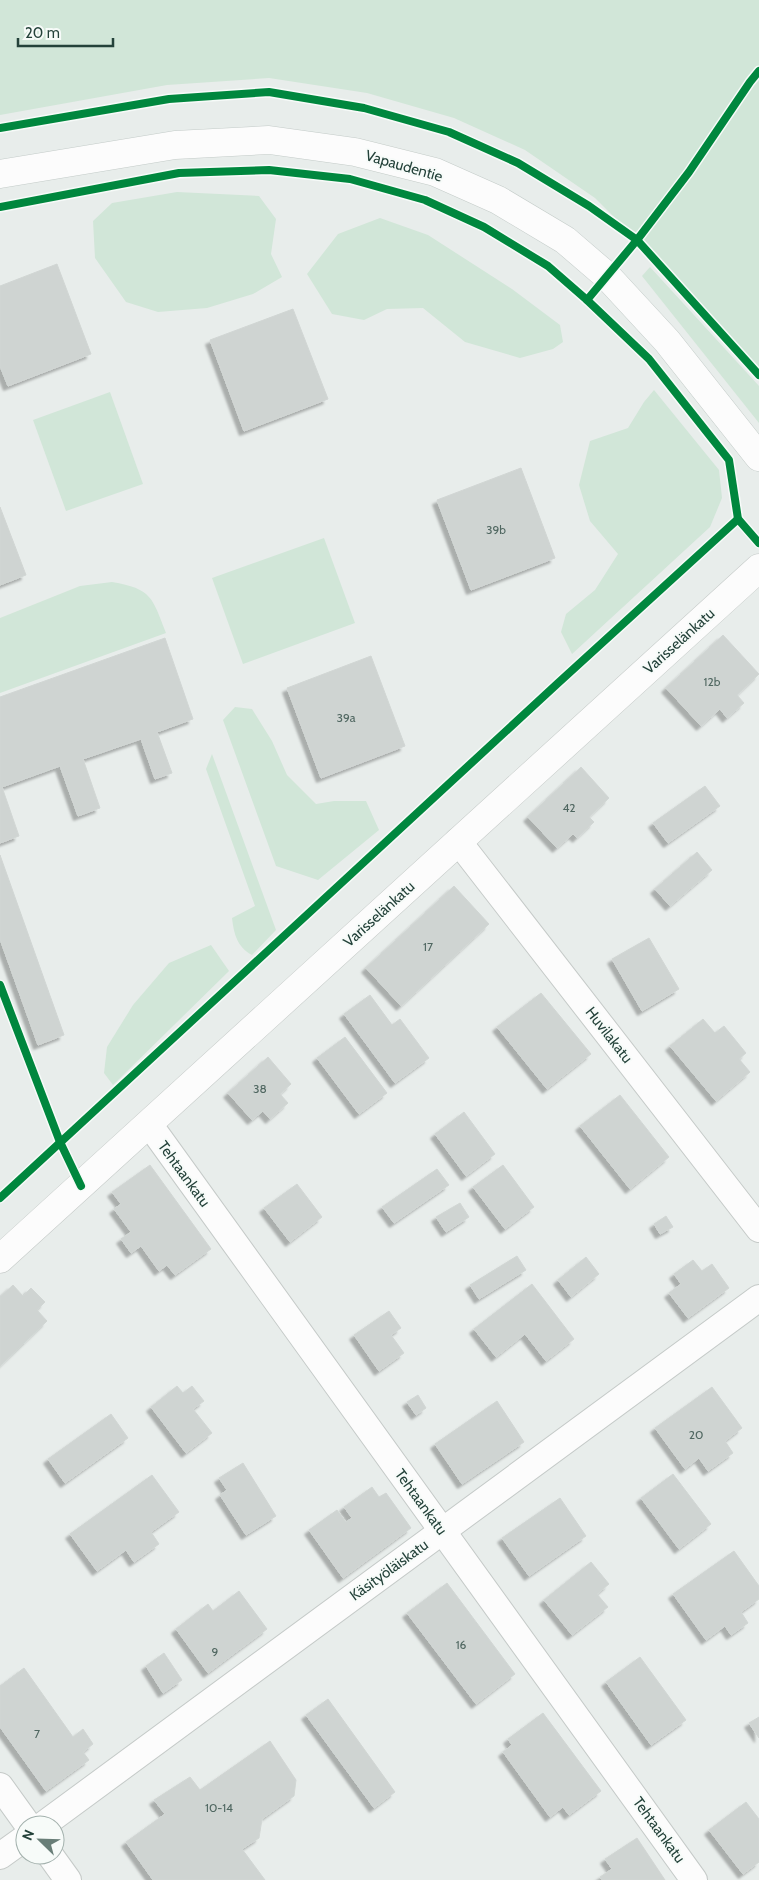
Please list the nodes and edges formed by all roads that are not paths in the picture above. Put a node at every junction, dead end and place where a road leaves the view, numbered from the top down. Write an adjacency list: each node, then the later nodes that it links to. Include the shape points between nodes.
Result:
1 (0, 174): 2 (street, Vapaudentie, via 175,144 269,140 355,152 435,172 498,200 566,240 607,276 667,341)
2 (759, 457)
3 (759, 568): 4 (street, Varisselänkatu)
4 (458, 841): 5 (street, Varisselänkatu); 6 (street, Huvilakatu)
5 (149, 1124): 7 (street, Varisselänkatu); 9 (street, Tehtaankatu)
6 (759, 1228)
7 (0, 1259)
8 (759, 1298): 9 (street, Käsityöläiskatu)
9 (443, 1531): 12 (street, Käsityöläiskatu); 17 (street, Tehtaankatu)
10 (0, 1786): 11 (street)
11 (21, 1815)
12 (57, 1815)
13 (15, 1845): 14 (street)
14 (0, 1856)
15 (57, 1865): 16 (street)
16 (68, 1880)
17 (694, 1880)

